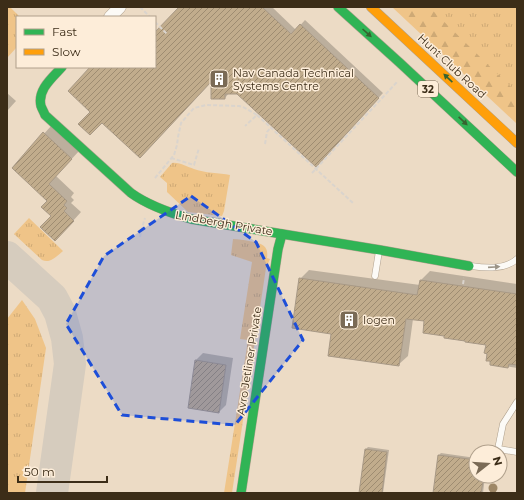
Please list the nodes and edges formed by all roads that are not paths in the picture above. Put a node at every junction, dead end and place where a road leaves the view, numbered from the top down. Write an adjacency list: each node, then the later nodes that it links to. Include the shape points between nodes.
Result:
1 (120, 7): 4 (street)
2 (338, 7): 7 (street, 32, one-way to 7)
3 (371, 7): 6 (street, Hunt Club Road / 32, one-way to 3)
4 (111, 16)
5 (61, 68): 8 (street, Lindbergh Private, via 43,89 41,105 45,115 137,197 170,213 191,219)
6 (517, 143)
7 (517, 172)
8 (282, 234): 9 (street, Lindbergh Private); 15 (street, Avro Jetliner Private)
9 (380, 250): 11 (street, Lindbergh Private); 12 (lane)
10 (517, 259): 11 (lane, one-way to 10, via 498,267)
11 (469, 266)
12 (375, 276)
13 (517, 402): 14 (lane, via 502,424 498,449)
14 (517, 452)
15 (241, 493)

